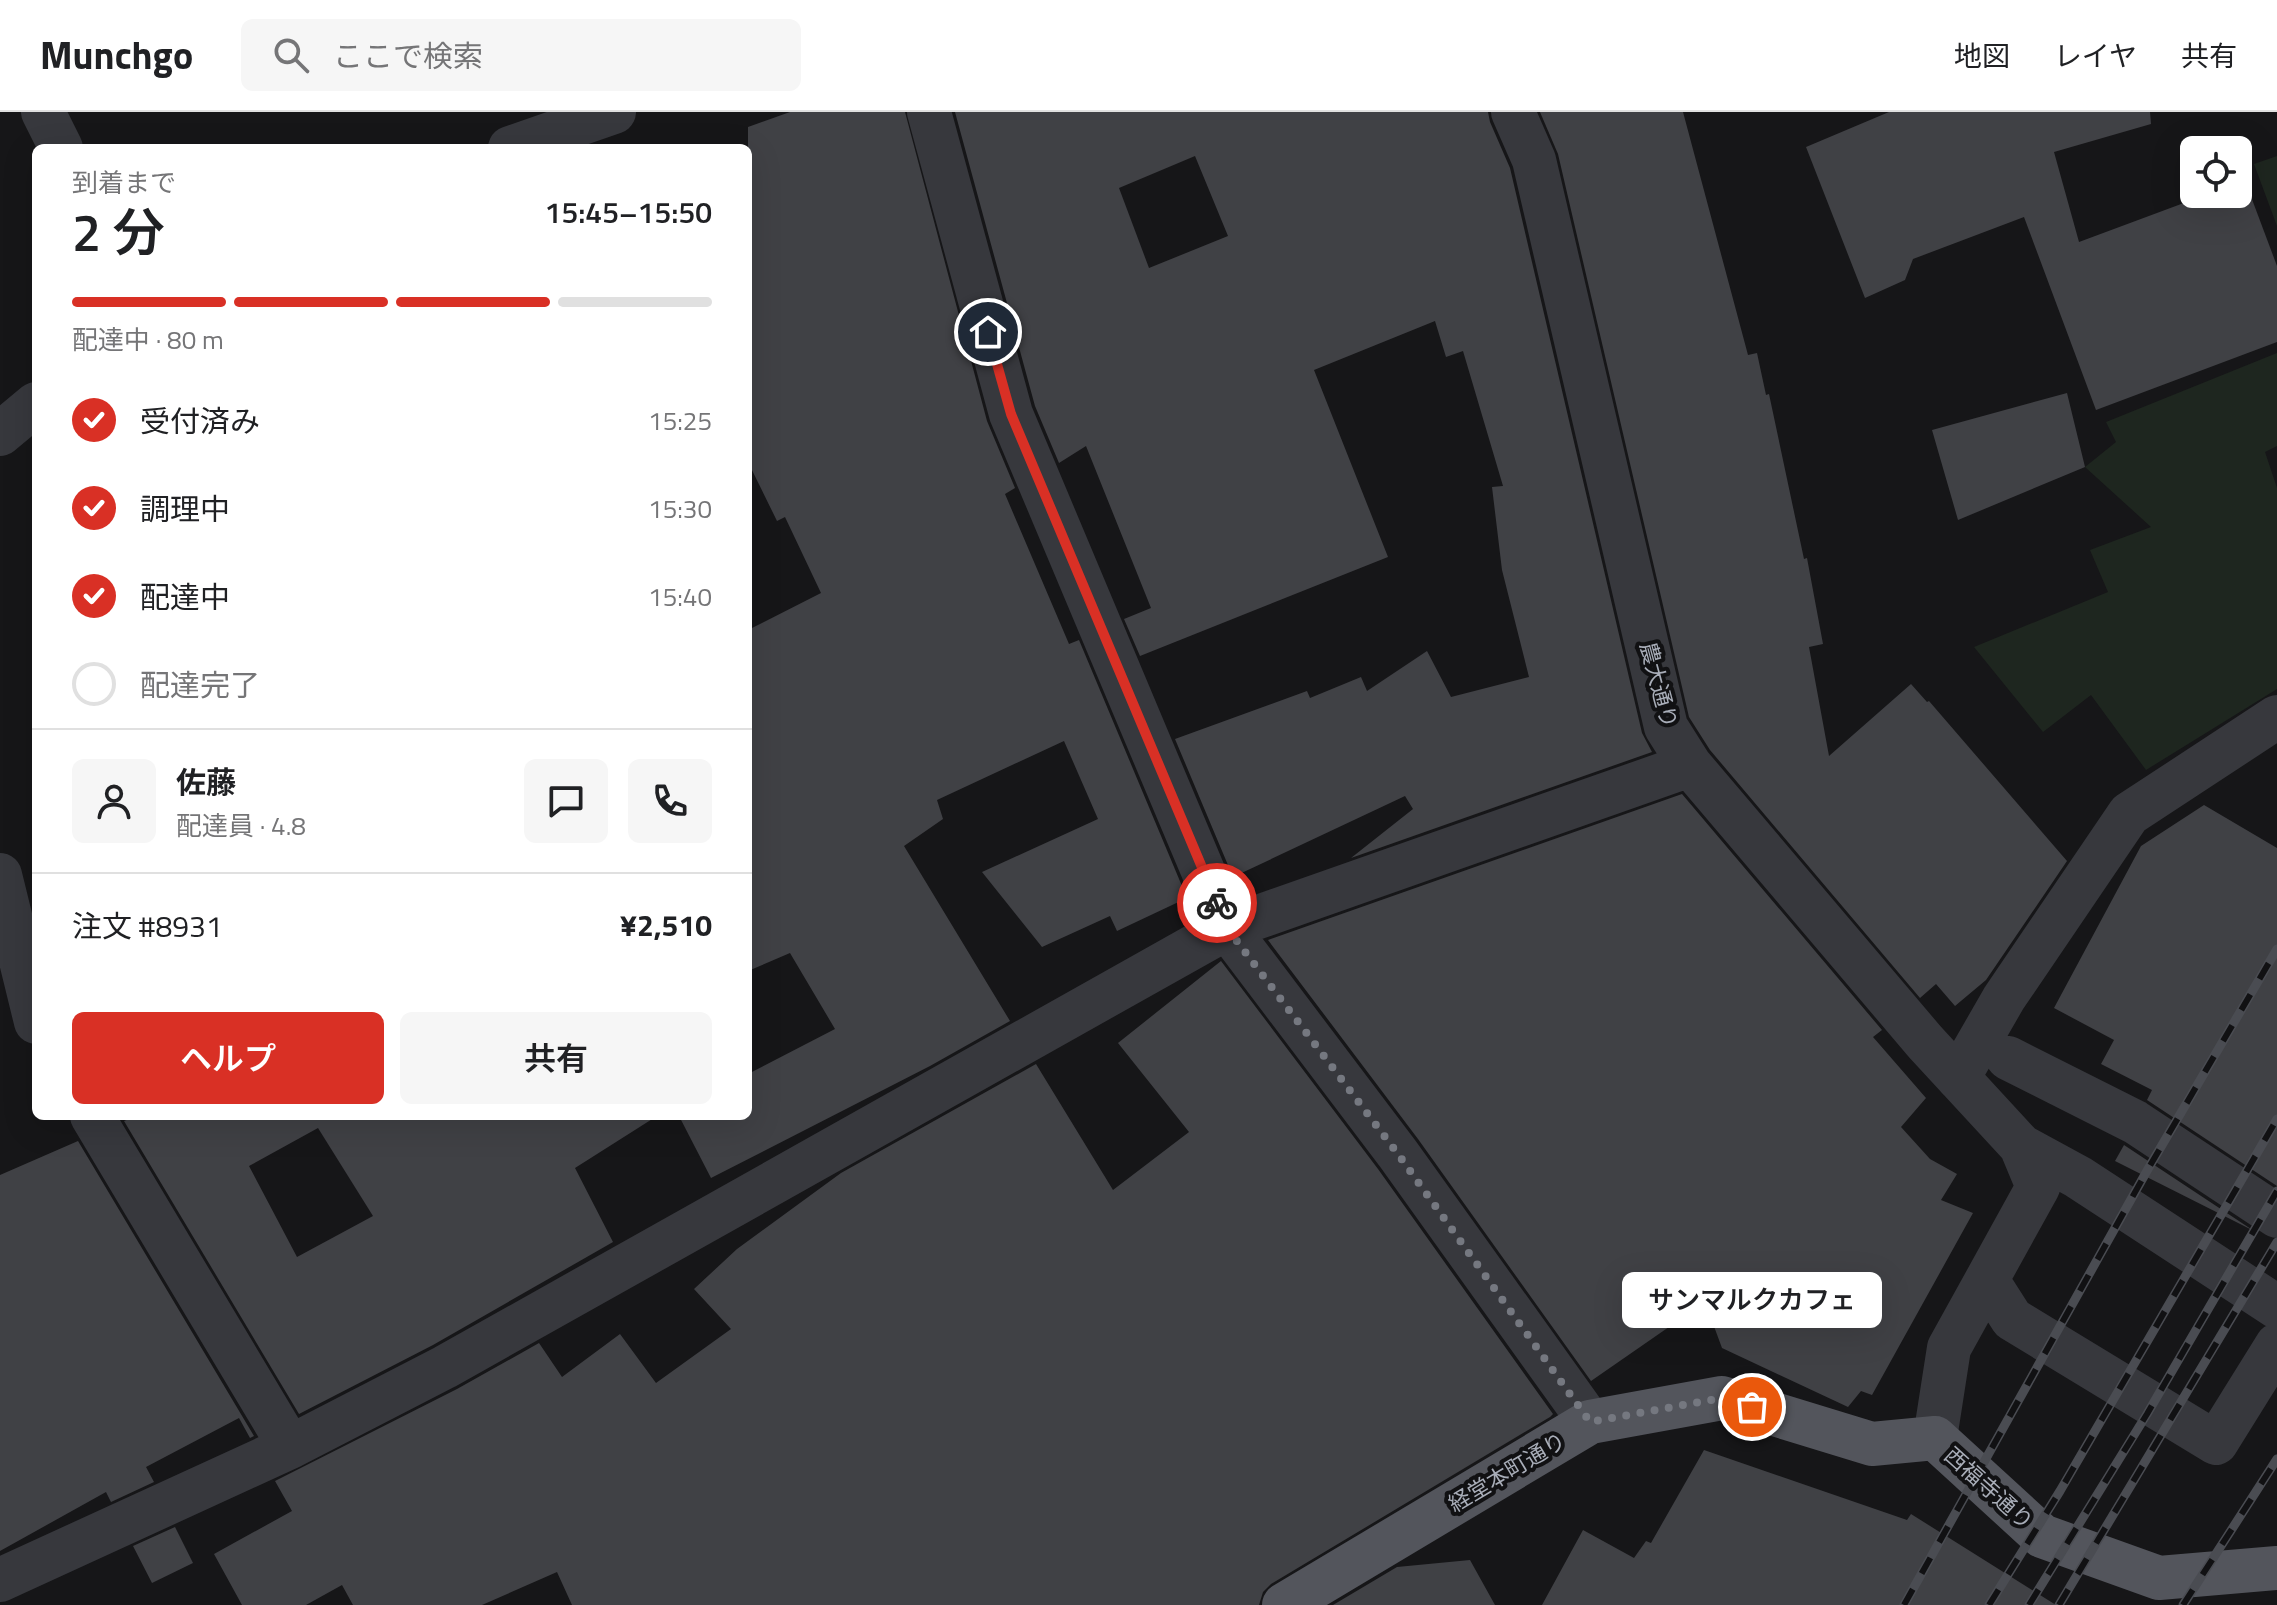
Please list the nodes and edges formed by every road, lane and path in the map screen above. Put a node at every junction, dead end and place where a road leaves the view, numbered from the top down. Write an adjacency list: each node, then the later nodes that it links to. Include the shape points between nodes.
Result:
1 (43, 112): 5 (street)
2 (929, 112): 12 (street, via 1011,414)
3 (1513, 112): 10 (street, 農大通り, via 1534,160 1666,727)
4 (594, 115): 6 (street)
5 (59, 144)
6 (520, 144)
7 (32, 407): 8 (street)
8 (0, 434)
9 (2277, 717): 15 (street, via 2129,814 2004,998)
10 (1690, 765): 12 (street); 15 (street, 農大通り)
11 (0, 875): 13 (street)
12 (1227, 928): 22 (street); 24 (street, via 459,1359)
13 (32, 1006)
14 (2008, 1058): 18 (street, via 2135,1122)
15 (1958, 1078): 17 (street, 農大通り)
16 (94, 1120): 24 (street)
17 (2021, 1146): 19 (street, via 2038,1187); 20 (street, via 2078,1177)
18 (2277, 1216)
19 (1987, 1280): 21 (street, via 2012,1319 2216,1443); 23 (street, via 1949,1348)
20 (2277, 1307)
21 (2277, 1345)
22 (1590, 1422): 23 (main road, 経堂本町通り, via 1722,1398 1872,1444); 27 (main road, 経堂本町通り)
23 (1935, 1438): 25 (main road, 西福寺通り, via 2042,1536 2159,1578)
24 (290, 1447): 26 (street)
25 (2277, 1568)
26 (0, 1580)
27 (1284, 1605)

